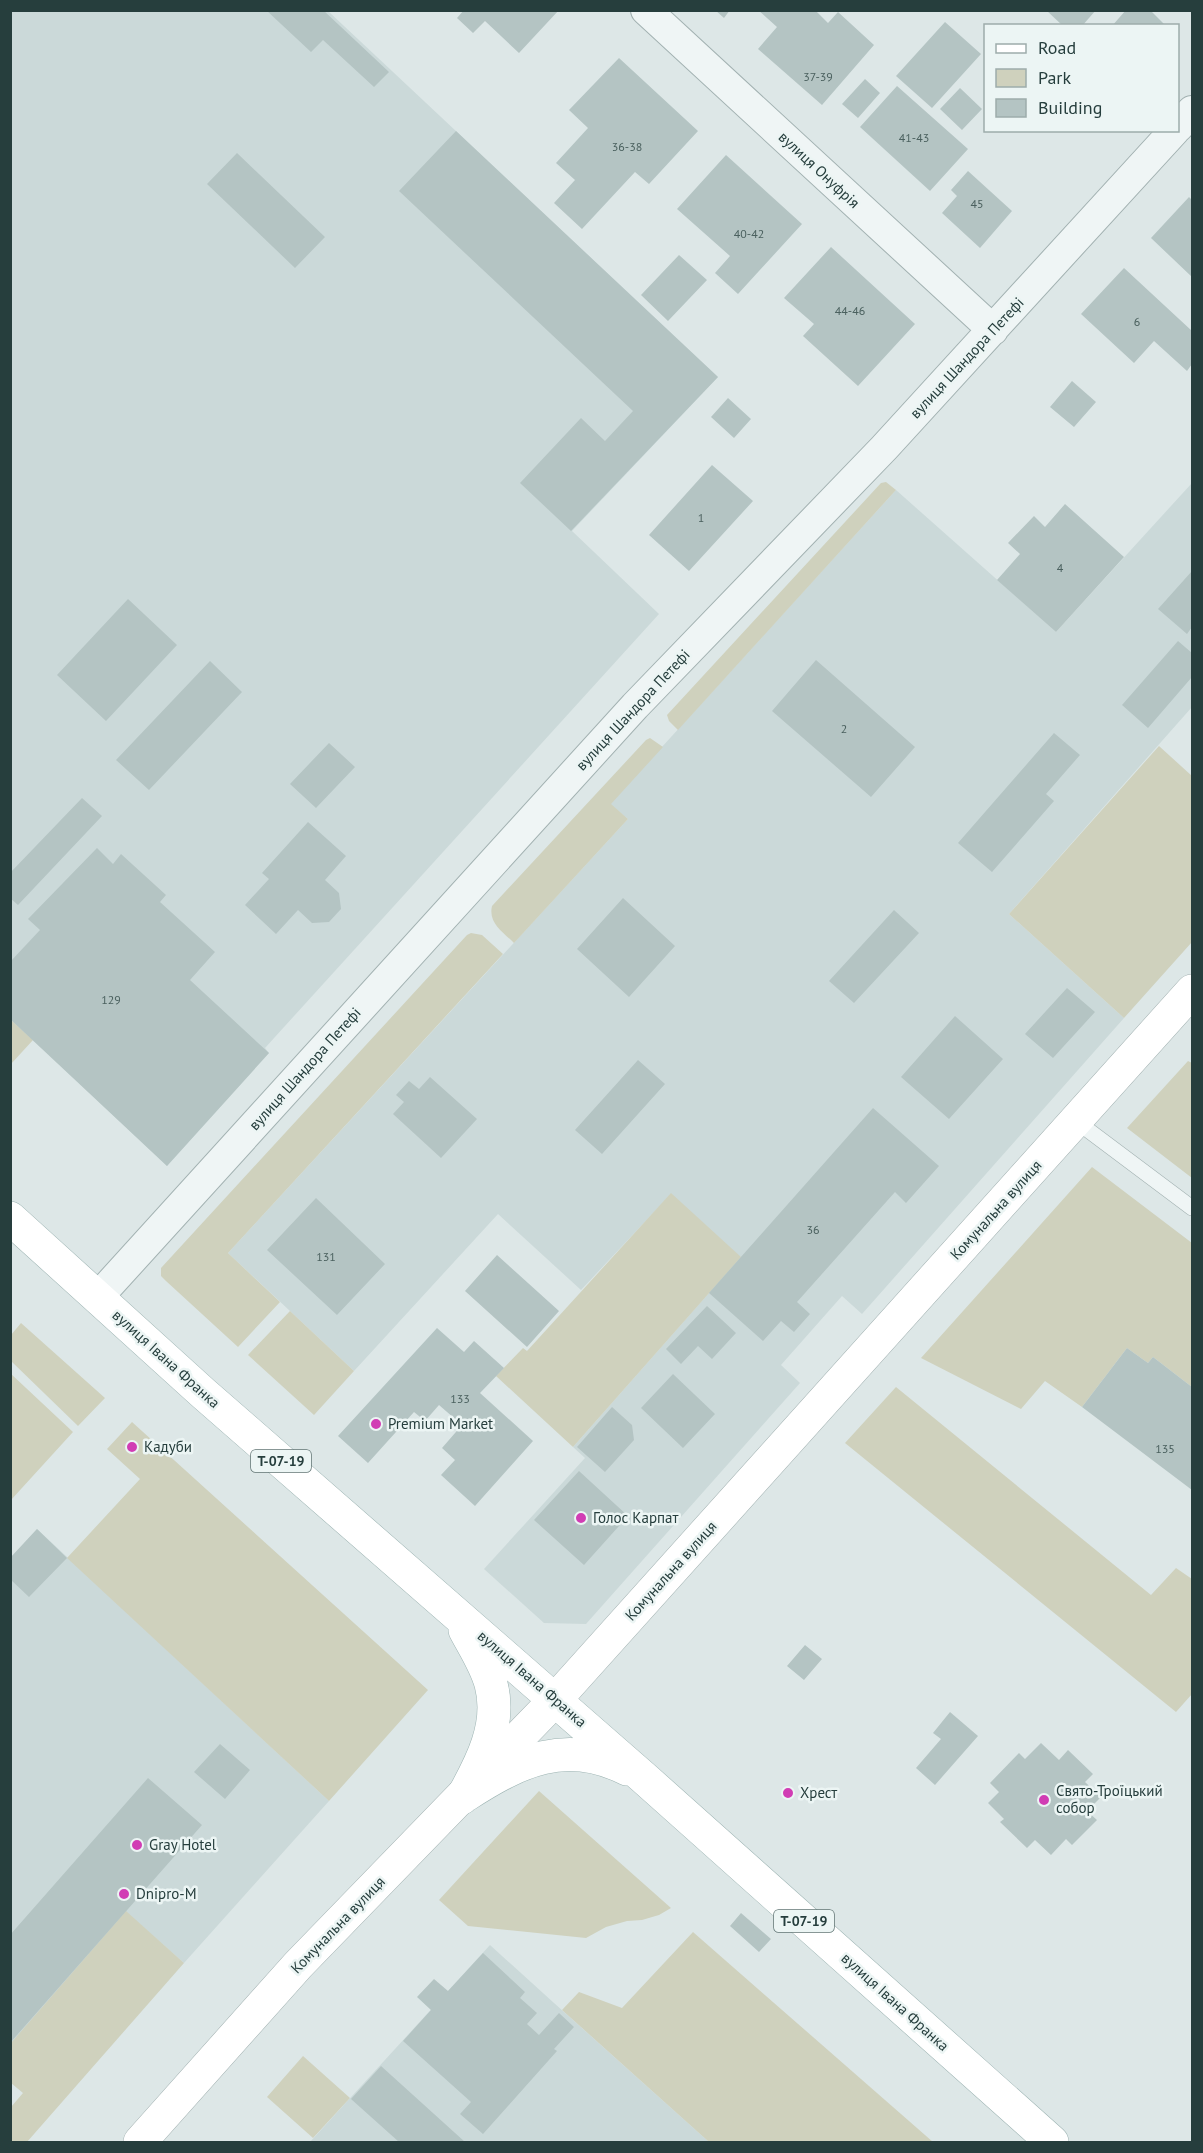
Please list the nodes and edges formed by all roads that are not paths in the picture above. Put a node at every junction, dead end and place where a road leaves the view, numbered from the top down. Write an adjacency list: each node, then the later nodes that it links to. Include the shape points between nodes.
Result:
1 (646, 10): 5 (street, вулиця Онуфрія)
2 (1192, 111): 3 (street, вулиця Шандора Петефі)
3 (1179, 126)
4 (1173, 132): 5 (street, вулиця Шандора Петефі)
5 (993, 330): 10 (street, вулиця Шандора Петефі, via 635,706)
6 (1192, 991): 7 (main road, Комунальна вулиця)
7 (1076, 1120): 8 (lane); 12 (main road, Комунальна вулиця)
8 (1192, 1208)
9 (10, 1218): 10 (main road, вулиця Івана Франка / Т-07-19)
10 (98, 1297): 11 (main road, вулиця Івана Франка / Т-07-19)
11 (455, 1612): 12 (main road, вулиця Івана Франка / Т-07-19); 14 (main road, via 483,1663 494,1711 482,1762)
12 (555, 1700): 13 (main road, вулиця Івана Франка / Т-07-19); 14 (main road, Комунальна вулиця)
13 (644, 1778): 14 (main road, via 596,1757 546,1756 499,1774); 16 (main road, вулиця Івана Франка / Т-07-19)
14 (462, 1798): 15 (main road, Комунальна вулиця, via 298,1965)
15 (140, 2142)
16 (1052, 2142)

